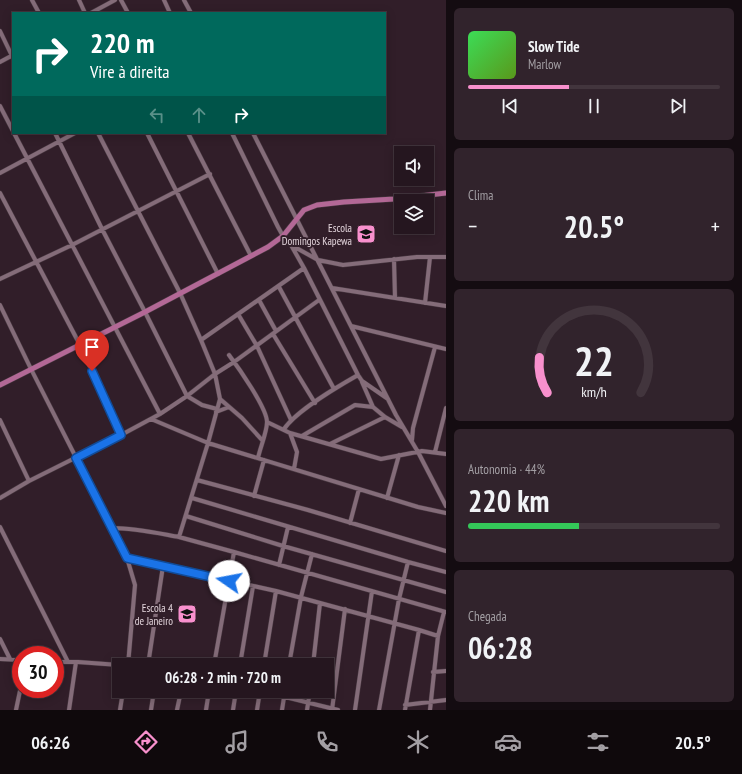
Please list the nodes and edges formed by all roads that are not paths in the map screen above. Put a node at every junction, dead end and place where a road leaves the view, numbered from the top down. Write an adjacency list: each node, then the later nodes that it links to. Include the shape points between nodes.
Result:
1 (32, 0): 7 (street)
2 (79, 0): 8 (street)
3 (115, 0): 9 (street)
4 (121, 0): 10 (street)
5 (164, 0): 11 (street)
6 (184, 0): 12 (street)
7 (38, 12)
8 (85, 12)
9 (93, 12)
10 (127, 12)
11 (170, 12)
12 (190, 12)
13 (0, 30): 14 (street)
14 (12, 54)
15 (12, 56): 16 (street)
16 (0, 62)
17 (0, 106): 18 (street)
18 (12, 130)
19 (14, 134): 28 (street)
20 (55, 134): 27 (street)
21 (74, 134): 27 (street)
22 (99, 134): 34 (street)
23 (148, 134): 31 (street)
24 (189, 134): 30 (street)
25 (232, 134): 37 (street)
26 (254, 134): 35 (street)
27 (59, 142): 28 (street); 36 (street)
28 (28, 160): 29 (street); 38 (street)
29 (0, 174)
30 (210, 174): 31 (street); 40 (street)
31 (176, 191): 34 (street); 47 (street)
32 (0, 193): 45 (street)
33 (446, 193): 35 (main road, via 317,206 304,210)
34 (138, 211): 36 (street); 51 (street)
35 (297, 219): 37 (main road); 44 (street)
36 (102, 229): 38 (street); 58 (street)
37 (283, 236): 39 (street); 40 (main road)
38 (72, 245): 45 (street); 62 (street)
39 (291, 245): 44 (street); 46 (street)
40 (251, 256): 47 (main road)
41 (430, 257): 42 (street); 43 (street); 55 (street)
42 (446, 257)
43 (394, 259): 44 (street, via 343,264); 52 (street)
44 (318, 260): 50 (street)
45 (36, 261): 48 (street); 65 (street)
46 (304, 268): 49 (street); 54 (street)
47 (218, 274): 51 (main road)
48 (0, 279)
49 (279, 286): 53 (street); 60 (street)
50 (332, 288): 52 (street); 61 (street)
51 (180, 293): 58 (main road); 64 (street)
52 (395, 298): 55 (street)
53 (259, 300): 59 (street); 63 (street)
54 (319, 300): 60 (street); 73 (street)
55 (425, 303): 57 (street)
56 (0, 305): 71 (street)
57 (446, 306)
58 (145, 312): 62 (main road); 77 (street)
59 (238, 314): 64 (street); 66 (street)
60 (296, 317): 63 (street); 76 (street)
61 (351, 326): 67 (street); 79 (street)
62 (114, 327): 65 (main road); 85 (street)
63 (275, 332): 66 (street); 80 (street)
64 (201, 340): 72 (street)
65 (80, 345): 71 (main road); 94 (street)
66 (257, 346): 70 (street); 89 (street)
67 (435, 346): 68 (street); 97 (street)
68 (446, 349)
69 (229, 355): 70 (street)
70 (234, 362): 72 (street); 90 (street, via 255,394)
71 (31, 369): 75 (main road); 104 (street)
72 (215, 374): 77 (street); 78 (street)
73 (358, 375): 74 (street); 76 (street)
74 (362, 381): 79 (street); 82 (street)
75 (0, 385)
76 (334, 389): 80 (street)
77 (187, 396): 84 (street); 85 (street)
78 (220, 400): 81 (street); 84 (street)
79 (390, 401): 91 (street)
80 (315, 403): 89 (street)
81 (229, 407): 84 (street); 96 (street)
82 (373, 407): 86 (street); 95 (street, via 355,405)
83 (446, 408): 101 (street)
84 (217, 410): 98 (street)
85 (160, 414): 87 (street)
86 (385, 417): 91 (street); 99 (street)
87 (151, 419): 94 (street); 98 (street)
88 (0, 420): 109 (street)
89 (291, 420): 92 (street)
90 (267, 422): 92 (street); 96 (street)
91 (403, 427): 97 (street)
92 (284, 429): 93 (street)
93 (290, 433): 95 (street); 107 (street, via 297,452)
94 (121, 435): 104 (street)
95 (302, 436): 99 (street)
96 (262, 440): 105 (street)
97 (412, 440): 100 (street)
98 (208, 443): 105 (street); 108 (street)
99 (330, 444): 103 (street, via 381,459)
100 (418, 452): 101 (street); 103 (street); 115 (street)
101 (435, 452): 102 (street)
102 (446, 454)
103 (399, 455): 114 (street)
104 (76, 458): 109 (street); 121 (street)
105 (258, 458): 106 (street)
106 (264, 460): 107 (street); 111 (street)
107 (294, 469): 110 (street)
108 (197, 480): 111 (street); 113 (street)
109 (29, 481): 112 (street)
110 (359, 489): 114 (street); 118 (street)
111 (254, 496): 118 (street)
112 (0, 498)
113 (192, 498): 117 (street); 120 (street)
114 (387, 498): 116 (street)
115 (446, 506)
116 (446, 514)
117 (186, 516): 122 (street); 123 (street)
118 (350, 523): 125 (street)
119 (0, 527): 159 (street)
120 (288, 527): 123 (street); 128 (street)
121 (112, 528): 122 (street, via 145,530); 127 (street)
122 (179, 537): 124 (street)
123 (283, 546): 126 (street); 129 (street)
124 (234, 552): 129 (street); 134 (street)
125 (446, 552)
126 (312, 554): 132 (street); 133 (street)
127 (127, 558): 130 (street); 149 (street, via 136,584)
128 (408, 562): 131 (street); 133 (street)
129 (279, 565): 132 (street)
130 (163, 566): 134 (street); 150 (street)
131 (446, 572)
132 (307, 573): 137 (street); 139 (street)
133 (404, 580): 138 (street); 140 (street)
134 (229, 581): 135 (street); 151 (street)
135 (253, 586): 136 (street); 152 (street)
136 (276, 591): 139 (street); 153 (street)
137 (372, 591): 140 (street); 144 (street)
138 (446, 592)
139 (301, 597): 141 (street); 154 (street)
140 (399, 599): 143 (street); 145 (street)
141 (320, 603): 142 (street); 155 (street)
142 (345, 609): 144 (street); 178 (street)
143 (445, 612): 147 (street)
144 (368, 616): 145 (street); 189 (street)
145 (395, 624): 146 (street); 190 (street)
146 (419, 630): 147 (street); 177 (street)
147 (438, 636): 163 (street)
148 (0, 639): 157 (street)
149 (129, 658)
150 (149, 658)
151 (215, 658)
152 (241, 658)
153 (265, 658)
154 (290, 658)
155 (314, 658)
156 (0, 659): 157 (street)
157 (10, 659)
158 (64, 662): 159 (street)
159 (68, 662): 160 (street)
160 (76, 662): 161 (street); 180 (street)
161 (112, 665)
162 (446, 671): 163 (street)
163 (433, 672): 175 (street)
164 (18, 698): 179 (street)
165 (122, 698): 181 (street)
166 (153, 698): 182 (street)
167 (180, 698): 183 (street)
168 (208, 698): 184 (street)
169 (235, 698): 185 (street)
170 (260, 698): 186 (street)
171 (284, 698): 187 (street)
172 (292, 698): 176 (street)
173 (309, 698): 176 (street)
174 (446, 700): 175 (street)
175 (431, 701): 177 (street); 191 (street)
176 (309, 702): 178 (street); 188 (street)
177 (405, 708)
178 (334, 709)
179 (16, 710)
180 (70, 710)
181 (120, 710)
182 (151, 710)
183 (177, 710)
184 (206, 710)
185 (233, 710)
186 (257, 710)
187 (282, 710)
188 (307, 710)
189 (355, 710)
190 (379, 710)
191 (430, 710)

